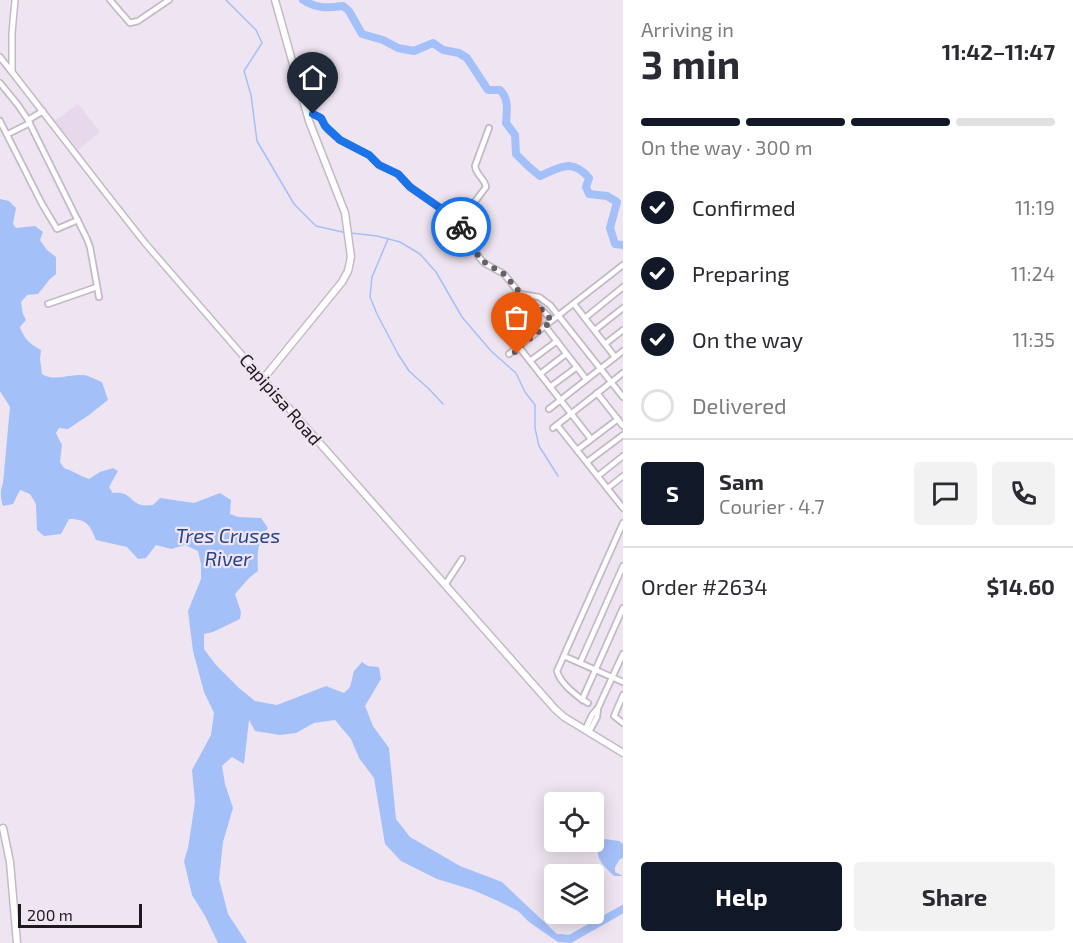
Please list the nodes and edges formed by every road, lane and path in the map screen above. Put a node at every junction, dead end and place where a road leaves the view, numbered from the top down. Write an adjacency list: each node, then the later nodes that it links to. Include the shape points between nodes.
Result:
1 (15, 0): 6 (street)
2 (110, 0): 3 (street, via 130,23)
3 (169, 0)
4 (275, 0): 40 (main road, via 309,121 343,205 351,253 342,282)
5 (0, 57): 6 (street)
6 (12, 72): 8 (street, Capipisa Road)
7 (0, 83): 11 (street)
8 (43, 111): 11 (street); 40 (street, Capipisa Road, via 146,243)
9 (313, 114): 15 (street, via 340,140 398,174)
10 (0, 121): 13 (street)
11 (29, 122): 13 (street); 14 (street)
12 (489, 128): 15 (street, via 475,166 486,187 461,214)
13 (8, 134): 14 (street, via 57,229)
14 (78, 220): 17 (street, via 90,247)
15 (463, 229): 19 (street, via 479,257 504,274)
16 (623, 266): 22 (street)
17 (97, 286): 20 (street); 21 (street)
18 (623, 287): 25 (street)
19 (522, 295): 24 (street, via 539,297); 26 (street)
20 (99, 297)
21 (48, 304)
22 (574, 304): 24 (street); 25 (street)
23 (623, 308): 28 (street)
24 (559, 315): 26 (street); 37 (street)
25 (585, 318): 28 (street)
26 (552, 321): 27 (street)
27 (545, 326): 30 (street); 35 (street, via 514,351)
28 (595, 330): 31 (street)
29 (623, 330): 31 (street)
30 (556, 341): 33 (street); 35 (street)
31 (605, 344): 34 (street)
32 (623, 351): 34 (street)
33 (566, 354): 36 (street); 39 (street)
34 (615, 357): 37 (street)
35 (530, 361): 39 (street)
36 (576, 367): 41 (street); 43 (street)
37 (600, 368): 41 (street); 42 (street)
38 (623, 373): 42 (street)
39 (540, 374): 43 (street)
40 (263, 378): 66 (main road, Capipisa Road)
41 (586, 380): 46 (street)
42 (611, 382): 44 (street); 45 (street)
43 (550, 387): 46 (street)
44 (597, 393): 48 (street); 49 (street)
45 (623, 397)
46 (560, 400): 47 (street); 48 (street)
47 (549, 409)
48 (571, 414): 52 (street); 53 (street, via 555,426)
49 (618, 419): 50 (street); 52 (street)
50 (623, 426)
51 (623, 435): 55 (street)
52 (591, 439): 53 (street)
53 (577, 450): 55 (street)
54 (623, 456): 56 (street)
55 (587, 462): 56 (street)
56 (598, 476): 58 (street)
57 (623, 476): 58 (street)
58 (608, 488): 59 (street)
59 (621, 500): 60 (street)
60 (623, 508)
61 (623, 523): 62 (street)
62 (618, 534): 63 (street); 69 (street)
63 (623, 540)
64 (462, 559): 66 (street)
65 (623, 566): 70 (street)
66 (445, 585): 78 (main road, Capipisa Road, via 555,709)
67 (623, 608): 71 (street)
68 (623, 654): 72 (street)
69 (564, 656): 70 (street); 75 (street, via 557,673)
70 (580, 663): 71 (street)
71 (595, 670): 72 (street); 75 (street)
72 (612, 678): 73 (street); 78 (street)
73 (623, 682)
74 (623, 695): 77 (street, via 614,716)
75 (582, 700): 76 (street)
76 (588, 703)
77 (622, 721)
78 (587, 731): 79 (main road, Capipisa Road)
79 (623, 753)
80 (3, 828): 81 (main road)
81 (17, 943)

